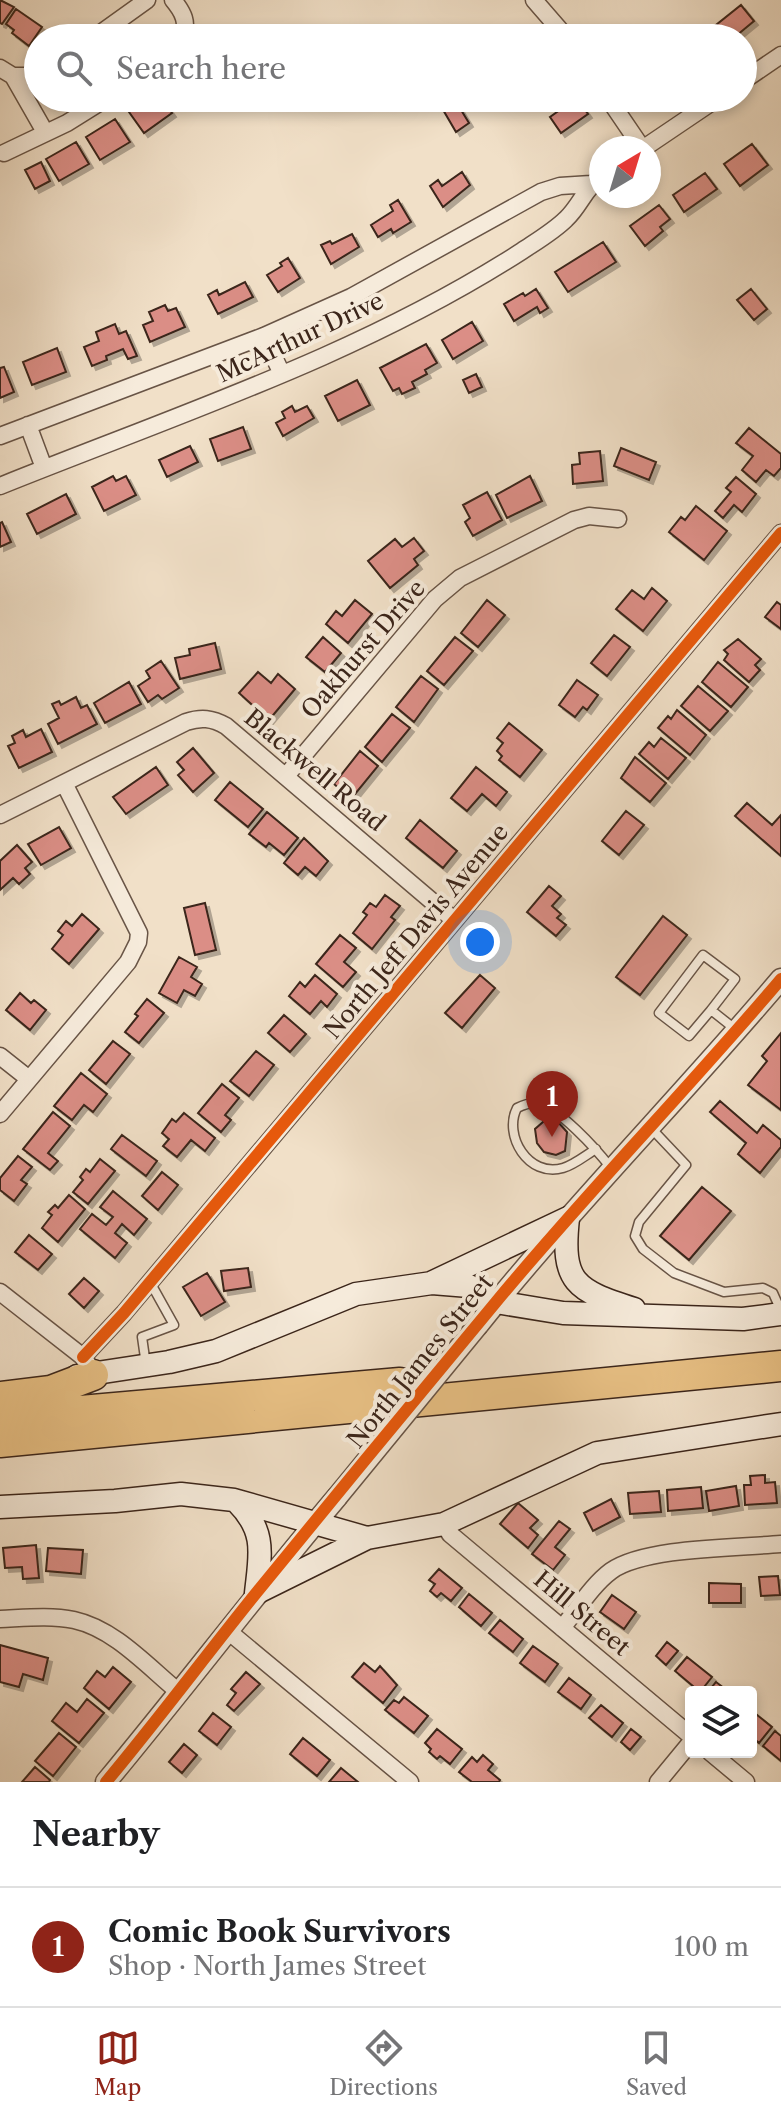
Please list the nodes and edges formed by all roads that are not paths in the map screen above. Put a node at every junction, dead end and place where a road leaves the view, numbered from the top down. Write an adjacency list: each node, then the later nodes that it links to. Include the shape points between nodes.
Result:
1 (147, 0): 4 (street)
2 (173, 0): 5 (street)
3 (534, 0): 6 (street)
4 (114, 24)
5 (185, 24)
6 (555, 24)
7 (781, 55): 8 (street)
8 (757, 71)
9 (6, 72): 10 (street)
10 (24, 100)
11 (32, 112): 15 (street)
12 (85, 112): 15 (street)
13 (618, 112): 16 (street)
14 (697, 112): 17 (street)
15 (45, 132): 18 (street)
16 (635, 136)
17 (661, 136)
18 (4, 153)
19 (589, 182): 21 (street, McArthur Drive, via 541,192 351,297)
20 (589, 190): 22 (street, McArthur Drive, via 567,218 521,251 378,330)
21 (264, 336): 22 (street); 23 (street, McArthur Drive)
22 (282, 374): 25 (street, McArthur Drive)
23 (28, 425): 24 (street, McArthur Drive); 25 (street)
24 (0, 436)
25 (44, 468): 26 (street, McArthur Drive)
26 (0, 486)
27 (618, 519): 29 (street, Oakhurst Drive, via 574,520 453,583)
28 (781, 533): 32 (street, North Jeff Davis Avenue)
29 (286, 776): 30 (street, Blackwell Road, via 226,726 197,718); 32 (street, Blackwell Road)
30 (64, 783): 31 (street, Blackwell Road); 37 (street, via 139,933 138,942 128,962)
31 (0, 815)
32 (454, 920): 43 (street, North Jeff Davis Avenue)
33 (781, 979): 35 (street, North James Street)
34 (711, 1010): 34 (lane, via 735,979 703,955 659,1013 689,1036); 35 (lane)
35 (738, 1030): 39 (street, North James Street)
36 (0, 1056): 37 (street)
37 (29, 1079): 38 (street)
38 (0, 1114)
39 (650, 1126): 41 (street, North James Street); 47 (lane, via 686,1165 639,1222 635,1236 643,1249 674,1273 724,1292 763,1288 773,1293)
40 (596, 1149): 40 (lane, via 548,1107 531,1103 513,1115 510,1124 530,1163 563,1168); 41 (lane)
41 (612, 1168): 42 (street, North James Street)
42 (568, 1218): 44 (main road); 46 (street, North James Street); 48 (main road, via 565,1247 574,1280 601,1299)
43 (150, 1282): 50 (street, North Jeff Davis Avenue); 51 (lane, via 174,1325 142,1337)
44 (432, 1283): 46 (main road, via 469,1286); 51 (main road, via 356,1294 216,1351)
45 (0, 1292): 50 (street)
46 (496, 1302): 48 (main road, via 584,1315); 60 (street, North James Street, bridge)
47 (781, 1313): 48 (main road, via 743,1319)
48 (653, 1315)
49 (781, 1353): 55 (highway)
50 (88, 1366): 51 (main road); 53 (main road); 54 (highway, via 51,1391)
51 (146, 1366)
52 (781, 1366): 57 (highway)
53 (0, 1383)
54 (0, 1397)
55 (0, 1418)
56 (781, 1424): 61 (main road, via 597,1453)
57 (0, 1442)
58 (234, 1500): 59 (main road, via 181,1494); 60 (main road); 64 (main road, via 257,1530 261,1551)
59 (0, 1507)
60 (315, 1524): 62 (main road); 64 (street, North James Street)
61 (444, 1524): 62 (main road); 66 (street, Hill Street)
62 (367, 1538): 64 (main road)
63 (781, 1544): 66 (street, via 625,1562 604,1577)
64 (256, 1593): 67 (street, North James Street)
65 (0, 1619): 68 (street, via 55,1617 91,1625)
66 (562, 1628): 69 (street, Hill Street)
67 (228, 1631): 68 (street, North James Street); 73 (street)
68 (180, 1693): 72 (street, North James Street)
69 (685, 1731)
70 (685, 1749): 74 (street)
71 (717, 1758): 75 (street)
72 (106, 1782)
73 (410, 1782)
74 (658, 1782)
75 (746, 1782)

